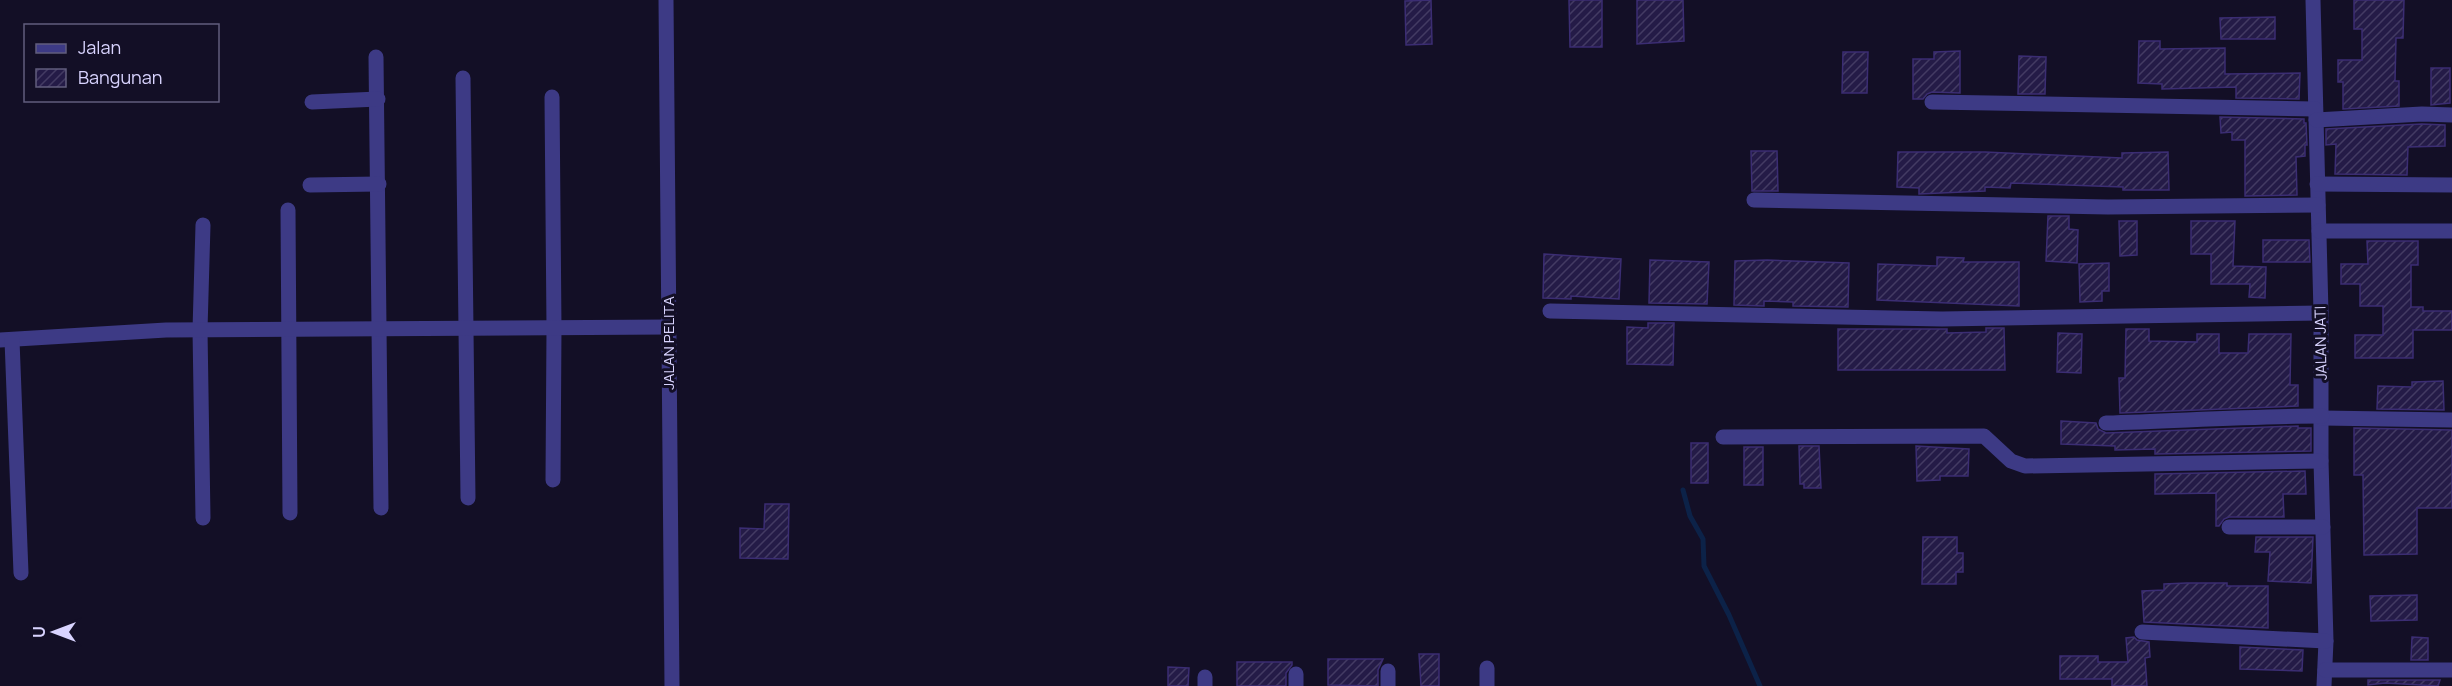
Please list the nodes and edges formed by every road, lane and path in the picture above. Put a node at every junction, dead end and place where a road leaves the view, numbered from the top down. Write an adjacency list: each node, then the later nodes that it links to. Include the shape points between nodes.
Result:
1 (666, 0): 23 (street, JALAN PELITA)
2 (2313, 0): 9 (street, JALAN JATI)
3 (376, 57): 6 (street)
4 (463, 78): 24 (street)
5 (552, 97): 25 (street)
6 (378, 99): 7 (street); 11 (street)
7 (312, 102)
8 (1932, 102): 9 (street)
9 (2315, 115): 10 (street); 12 (street, JALAN JATI)
10 (2452, 115)
11 (379, 184): 13 (street); 26 (street)
12 (2317, 184): 14 (street); 16 (street, JALAN JATI)
13 (310, 185)
14 (2452, 185)
15 (1754, 200): 16 (street, via 2108,207)
16 (2318, 205): 19 (street, JALAN JATI)
17 (288, 210): 28 (street)
18 (203, 225): 27 (street)
19 (2319, 231): 20 (street); 22 (street, JALAN JATI)
20 (2452, 231)
21 (1550, 311): 22 (street, via 1942,319)
22 (2321, 313): 30 (street, JALAN JATI)
23 (669, 327): 25 (street); 48 (street, JALAN PELITA)
24 (466, 328): 25 (street); 26 (street); 36 (street)
25 (554, 328): 35 (street)
26 (379, 329): 28 (street); 37 (street)
27 (200, 330): 28 (street); 29 (street); 39 (street)
28 (288, 330): 38 (street)
29 (6, 340): 42 (street)
30 (2322, 417): 31 (street); 32 (street, via 2238,416); 34 (street, JALAN JATI)
31 (2452, 420)
32 (2106, 423)
33 (1723, 437): 34 (street, via 1984,435 2011,461 2025,466)
34 (2321, 461): 41 (street, JALAN JATI)
35 (553, 480)
36 (468, 498)
37 (381, 508)
38 (290, 513)
39 (203, 518)
40 (2229, 527): 41 (street)
41 (2323, 527): 44 (street, JALAN JATI)
42 (21, 573)
43 (2142, 632): 44 (street)
44 (2326, 641): 46 (street, JALAN JATI)
45 (1487, 668): 49 (street)
46 (2325, 670): 47 (street); 50 (street, JALAN JATI)
47 (2452, 670)
48 (672, 686)
49 (1487, 686)
50 (2324, 686)

